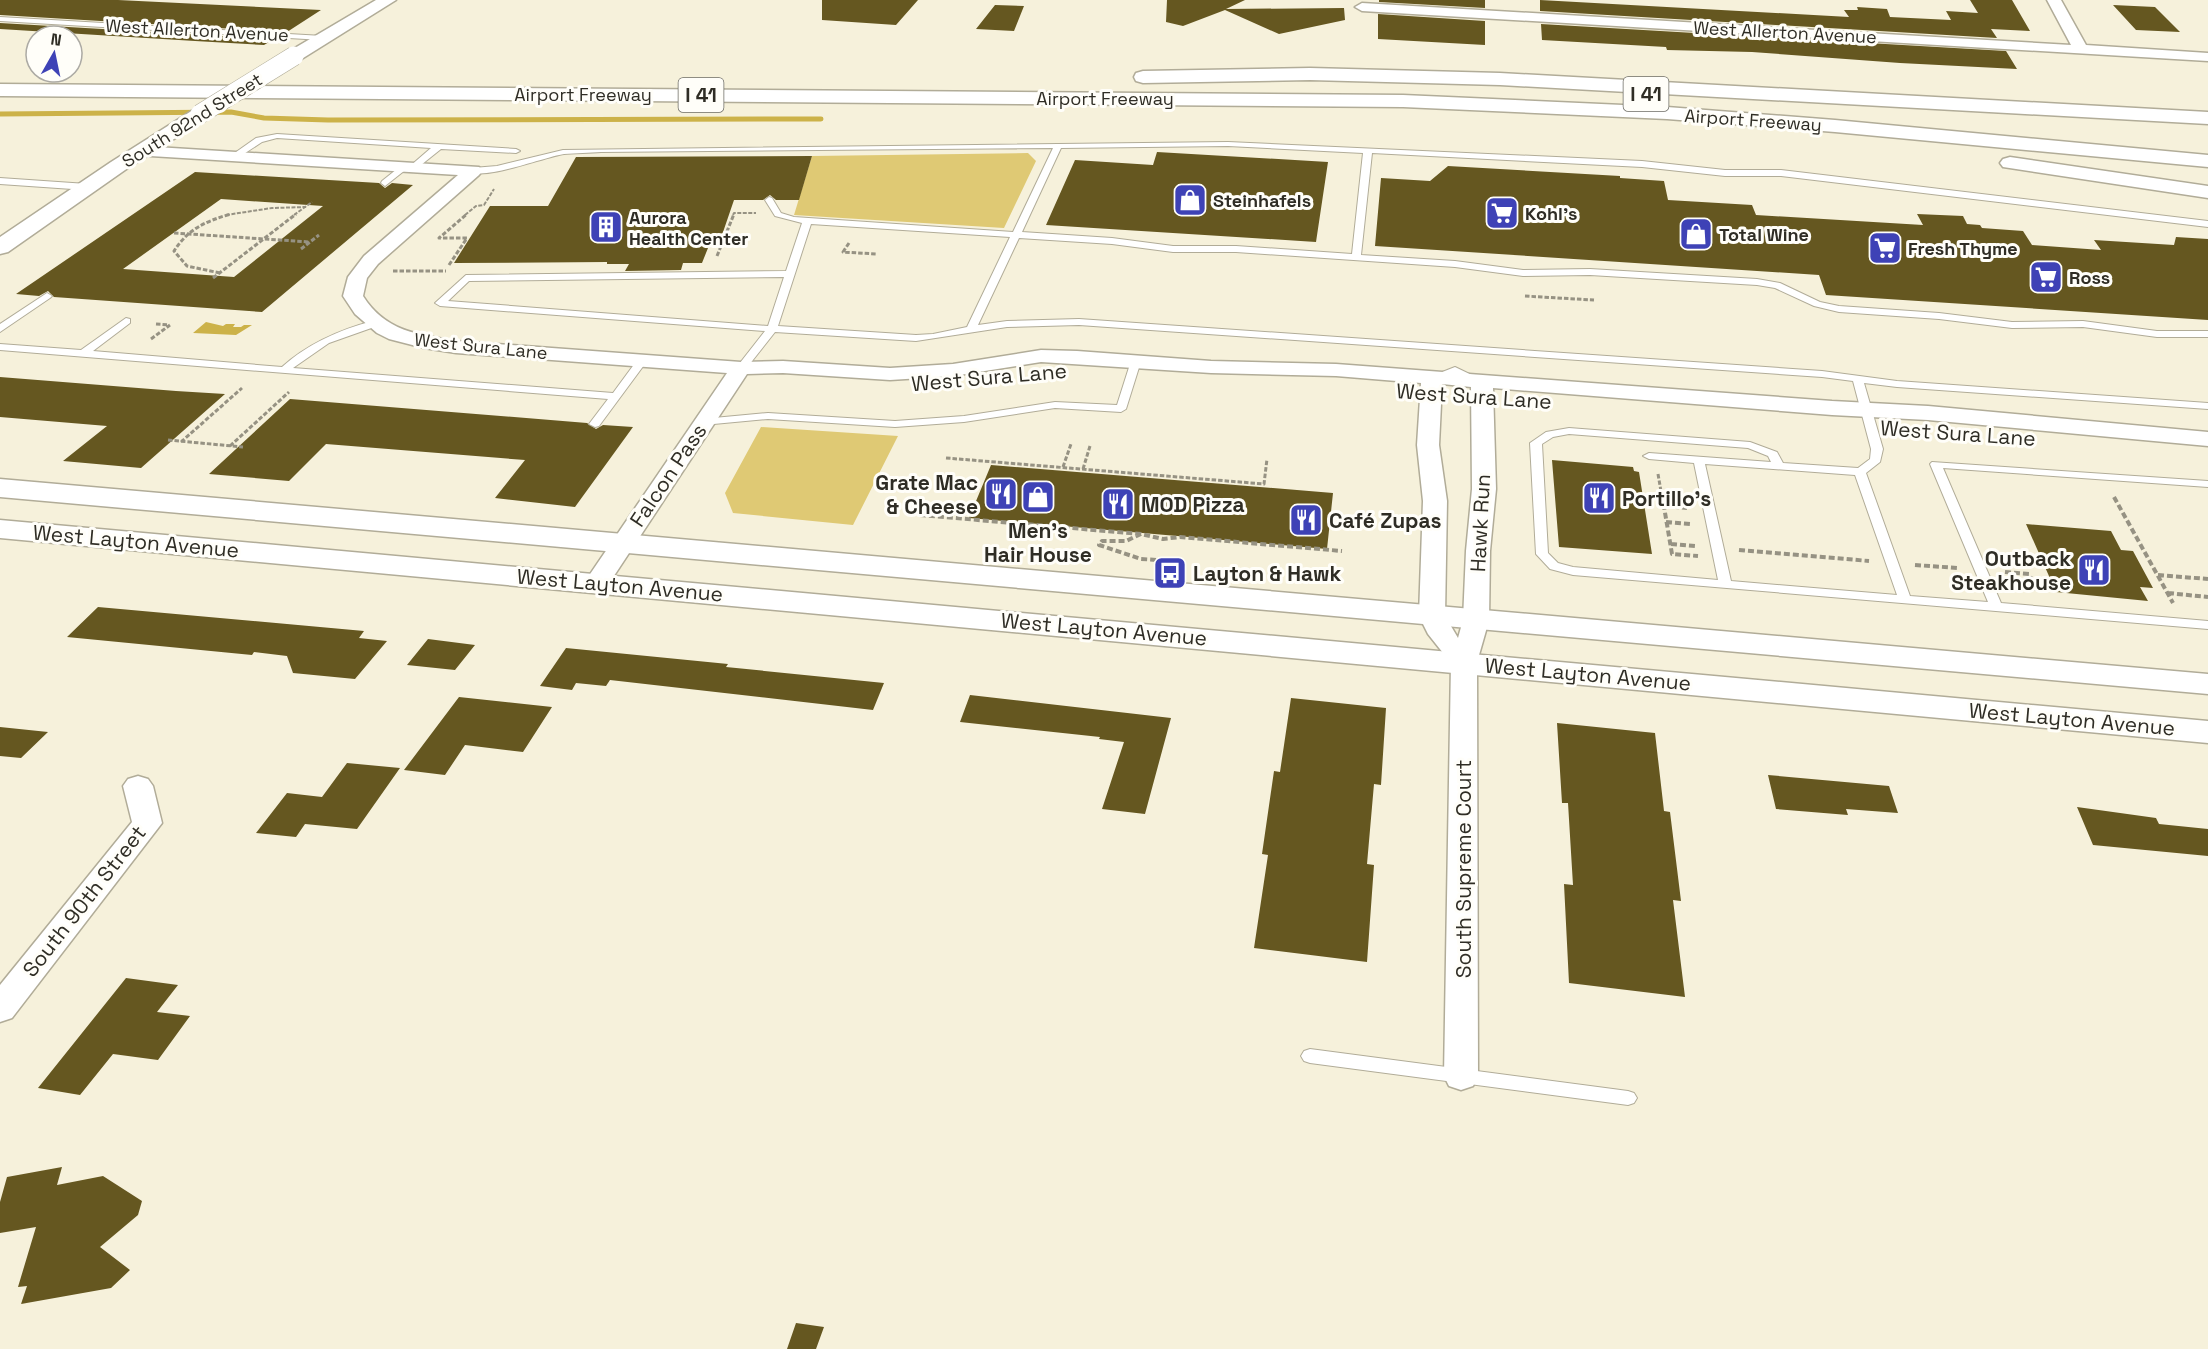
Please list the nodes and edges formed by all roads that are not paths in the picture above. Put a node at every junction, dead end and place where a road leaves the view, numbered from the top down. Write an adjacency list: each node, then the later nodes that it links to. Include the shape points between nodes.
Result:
1 (388, 0): 5 (main road, South 92nd Street)
2 (2054, 0): 6 (street)
3 (1362, 7): 6 (street, West Allerton Avenue)
4 (0, 19): 5 (lane, West Allerton Avenue)
5 (323, 38): 8 (main road, South 92nd Street)
6 (2081, 50): 7 (street, West Allerton Avenue)
7 (2208, 57)
8 (295, 64): 9 (main road); 17 (main road, South 92nd Street, bridge)
9 (237, 72)
10 (0, 90): 11 (main road, Airport Freeway / I 41)
11 (1403, 101): 20 (main road, Airport Freeway / I 41, via 1666,113); 28 (main road, via 1448,109 1696,122 1791,132)
12 (2208, 118): 13 (main road, Airport Freeway / I 41, via 1500,79 1310,74 1129,78 1589,91)
13 (2058, 128)
14 (440, 146): 18 (lane); 19 (lane, via 278,136 260,140); 21 (lane)
15 (1058, 146): 16 (lane, via 1228,144); 22 (lane, via 601,150 563,152 497,169); 32 (lane)
16 (1368, 150): 31 (lane, via 1642,164 1725,173 1781,173); 34 (lane)
17 (140, 151): 19 (street); 26 (main road, South 92nd Street)
18 (516, 151)
19 (233, 157): 21 (street)
20 (2208, 161)
21 (409, 167): 22 (street); 25 (lane)
22 (473, 171): 38 (street, via 371,260 358,277 353,296)
23 (0, 181): 24 (lane)
24 (14, 182): 26 (lane); 27 (lane)
25 (385, 183)
26 (87, 187): 33 (main road, South 92nd Street)
27 (0, 190)
28 (2208, 192)
29 (769, 200): 30 (lane, via 782,218)
30 (807, 221): 32 (lane); 35 (lane)
31 (2208, 224)
32 (1015, 234): 34 (lane, via 1173,249); 41 (lane)
33 (0, 247)
34 (1356, 257): 42 (lane, via 1521,273 1590,272 1756,282 1777,285 1817,304 1839,309 2012,325 2083,324 2157,334)
35 (790, 274): 40 (lane); 40 (lane, via 466,278 440,303)
36 (48, 296): 39 (lane)
37 (126, 321): 45 (lane)
38 (373, 324): 46 (street, West Sura Lane, via 412,340 456,347); 49 (lane, via 325,339)
39 (0, 329)
40 (772, 329): 41 (lane, via 916,338); 48 (lane)
41 (970, 329): 44 (lane, via 1079,322)
42 (2208, 334)
43 (0, 347): 45 (lane)
44 (1457, 348): 50 (lane); 51 (lane)
45 (83, 354): 49 (lane)
46 (642, 361): 48 (street, West Sura Lane); 54 (lane)
47 (1135, 367): 48 (street, West Sura Lane, via 1044,367 953,382 886,385 776,377); 52 (street, West Sura Lane); 57 (lane, via 1121,409 1055,405 964,419 895,424 768,416)
48 (741, 368): 57 (street, Falcon Pass)
49 (284, 370): 54 (lane)
50 (1455, 370): 52 (lane); 53 (lane)
51 (1858, 379): 55 (lane); 56 (lane)
52 (1432, 386): 53 (street, West Sura Lane); 75 (street, via 1428,445 1435,501)
53 (1482, 390): 56 (street, West Sura Lane); 74 (street, Hawk Run, via 1484,489)
54 (616, 396): 58 (lane)
55 (2208, 406)
56 (1868, 418): 59 (street, West Sura Lane, via 2002,418); 60 (street, West Sura Lane); 64 (lane, via 1877,449 1876,460)
57 (703, 422): 68 (street, Falcon Pass)
58 (595, 424)
59 (2208, 439)
60 (2208, 451)
61 (1649, 456): 62 (lane)
62 (1700, 460): 63 (lane); 70 (lane)
63 (1779, 466): 64 (lane); 70 (lane, via 1773,454 1750,445 1569,431 1550,434 1536,443 1542,554 1554,566)
64 (1860, 472): 72 (lane)
65 (2208, 484): 73 (lane, via 1936,464)
66 (4, 489): 68 (main road, West Layton Avenue)
67 (0, 529): 69 (main road, West Layton Avenue)
68 (622, 544): 69 (street, Falcon Pass); 75 (main road, West Layton Avenue)
69 (597, 583): 71 (main road, West Layton Avenue)
70 (1725, 584): 72 (lane)
71 (705, 593): 75 (main road, via 896,589 1413,635); 78 (main road, West Layton Avenue)
72 (1905, 599): 73 (lane)
73 (1996, 607): 76 (lane)
74 (1476, 620): 75 (main road); 77 (main road); 78 (street, Hawk Run)
75 (1436, 625): 78 (street)
76 (2208, 625)
77 (1861, 654): 78 (main road, via 1656,655 1502,642 1483,647); 79 (main road)
78 (1464, 662): 80 (main road, West Layton Avenue); 84 (street, South Supreme Court)
79 (2208, 684)
80 (2208, 732)
81 (138, 786): 82 (street, South 90th Street, via 147,823)
82 (0, 1010)
83 (1310, 1056): 84 (lane)
84 (1461, 1076): 85 (lane)
85 (1629, 1098)

